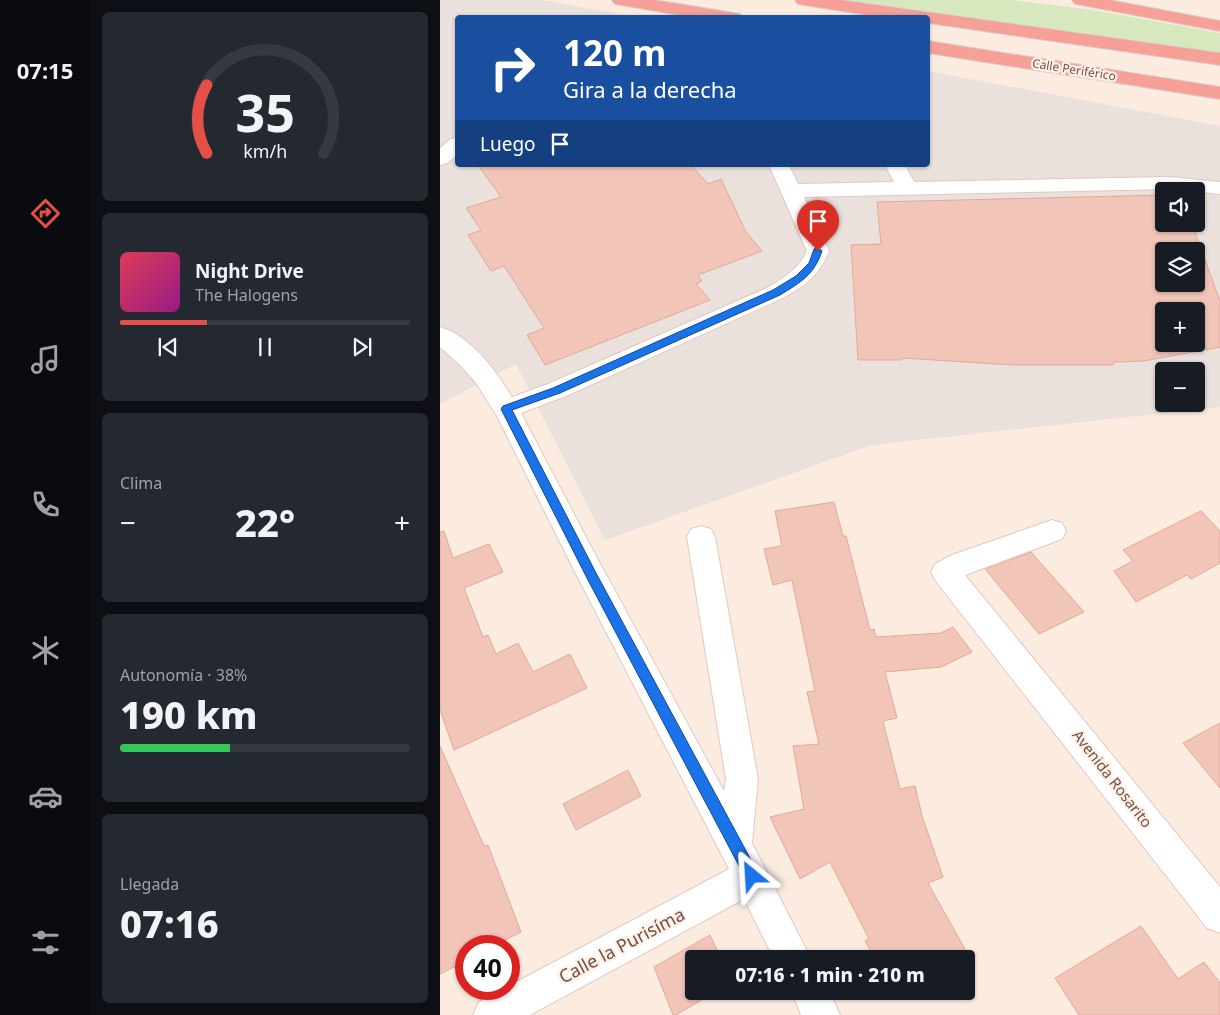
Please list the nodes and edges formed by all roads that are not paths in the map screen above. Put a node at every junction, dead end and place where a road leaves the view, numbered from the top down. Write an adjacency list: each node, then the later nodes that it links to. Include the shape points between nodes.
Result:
1 (622, 0): 5 (highway)
2 (804, 0): 6 (highway)
3 (1081, 0): 4 (highway)
4 (1107, 3): 8 (highway)
5 (715, 15)
6 (906, 15)
7 (930, 18): 10 (highway)
8 (1220, 26)
9 (930, 48): 11 (highway, Calle Periférico)
10 (1220, 59)
11 (1220, 93)
12 (455, 146): 13 (street)
13 (440, 159)
14 (780, 167): 18 (street)
15 (896, 167): 16 (street)
16 (906, 188): 17 (street, via 1170,184); 18 (street)
17 (1220, 188)
18 (790, 191): 20 (street, via 818,251 813,264 800,278 777,292 583,379)
19 (440, 335): 20 (street, via 488,379)
20 (506, 409): 23 (street)
21 (1052, 531): 25 (street, Avenida Rosarito, via 944,572)
22 (701, 537): 23 (street, via 742,778)
23 (735, 843): 24 (street)
24 (752, 876): 26 (street); 28 (street, Calle la Purisíma)
25 (1220, 916)
26 (789, 950)
27 (814, 1000): 29 (street)
28 (492, 1015)
29 (821, 1015)

